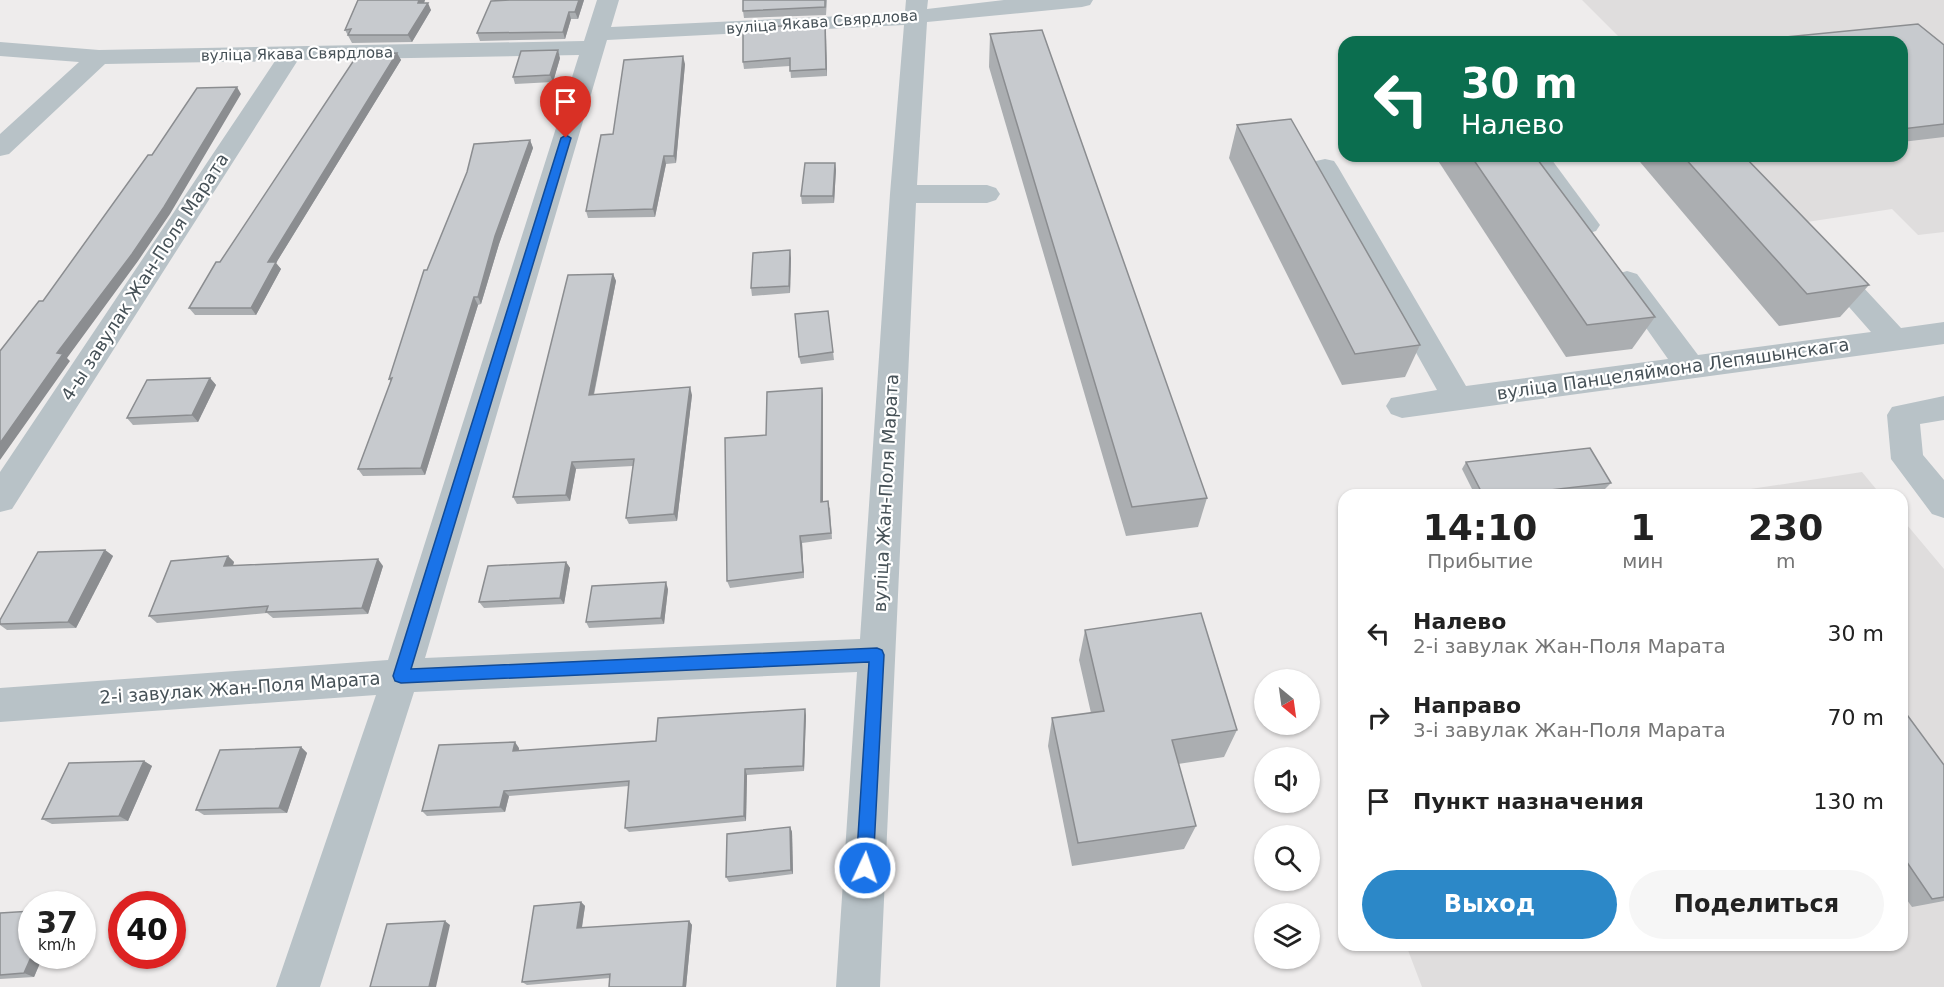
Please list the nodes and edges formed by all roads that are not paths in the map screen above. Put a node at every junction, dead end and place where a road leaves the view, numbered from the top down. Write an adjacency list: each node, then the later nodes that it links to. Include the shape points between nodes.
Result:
1 (608, 0): 4 (street)
2 (1082, 0): 3 (street, вуліца Якава Свярдлова, via 976,9)
3 (916, 9): 4 (street, вуліца Якава Свярдлова, via 885,21); 11 (street, вуліца Жан-Поля Марата)
4 (596, 41): 6 (street, вуліца Якава Свярдлова); 23 (street)
5 (0, 49): 7 (street, вуліца Якава Свярдлова)
6 (290, 55): 7 (street, вуліца Якава Свярдлова); 20 (street, 4-ы завулак Жан-Поля Марата)
7 (99, 57): 8 (street)
8 (0, 148)
9 (1540, 162): 16 (street)
10 (1325, 167): 17 (street)
11 (903, 194): 12 (street); 22 (street, вуліца Жан-Поля Марата)
12 (987, 194)
13 (1806, 243): 15 (street)
14 (1944, 333): 15 (street, вуліца Панцеляймона Лепяшынскага)
15 (1895, 339): 16 (street, вуліца Панцеляймона Лепяшынскага)
16 (1690, 367): 17 (street, вуліца Панцеляймона Лепяшынскага)
17 (1457, 398): 18 (street, вуліца Панцеляймона Лепяшынскага)
18 (1402, 406)
19 (1944, 408): 21 (street, via 1903,415 1906,459)
20 (0, 499)
21 (1944, 504)
22 (877, 655): 23 (street, 2-і завулак Жан-Поля Марата); 26 (street, вуліца Жан-Поля Марата)
23 (401, 676): 24 (street, 2-і завулак Жан-Поля Марата); 25 (street)
24 (0, 705)
25 (298, 987)
26 (858, 987)

